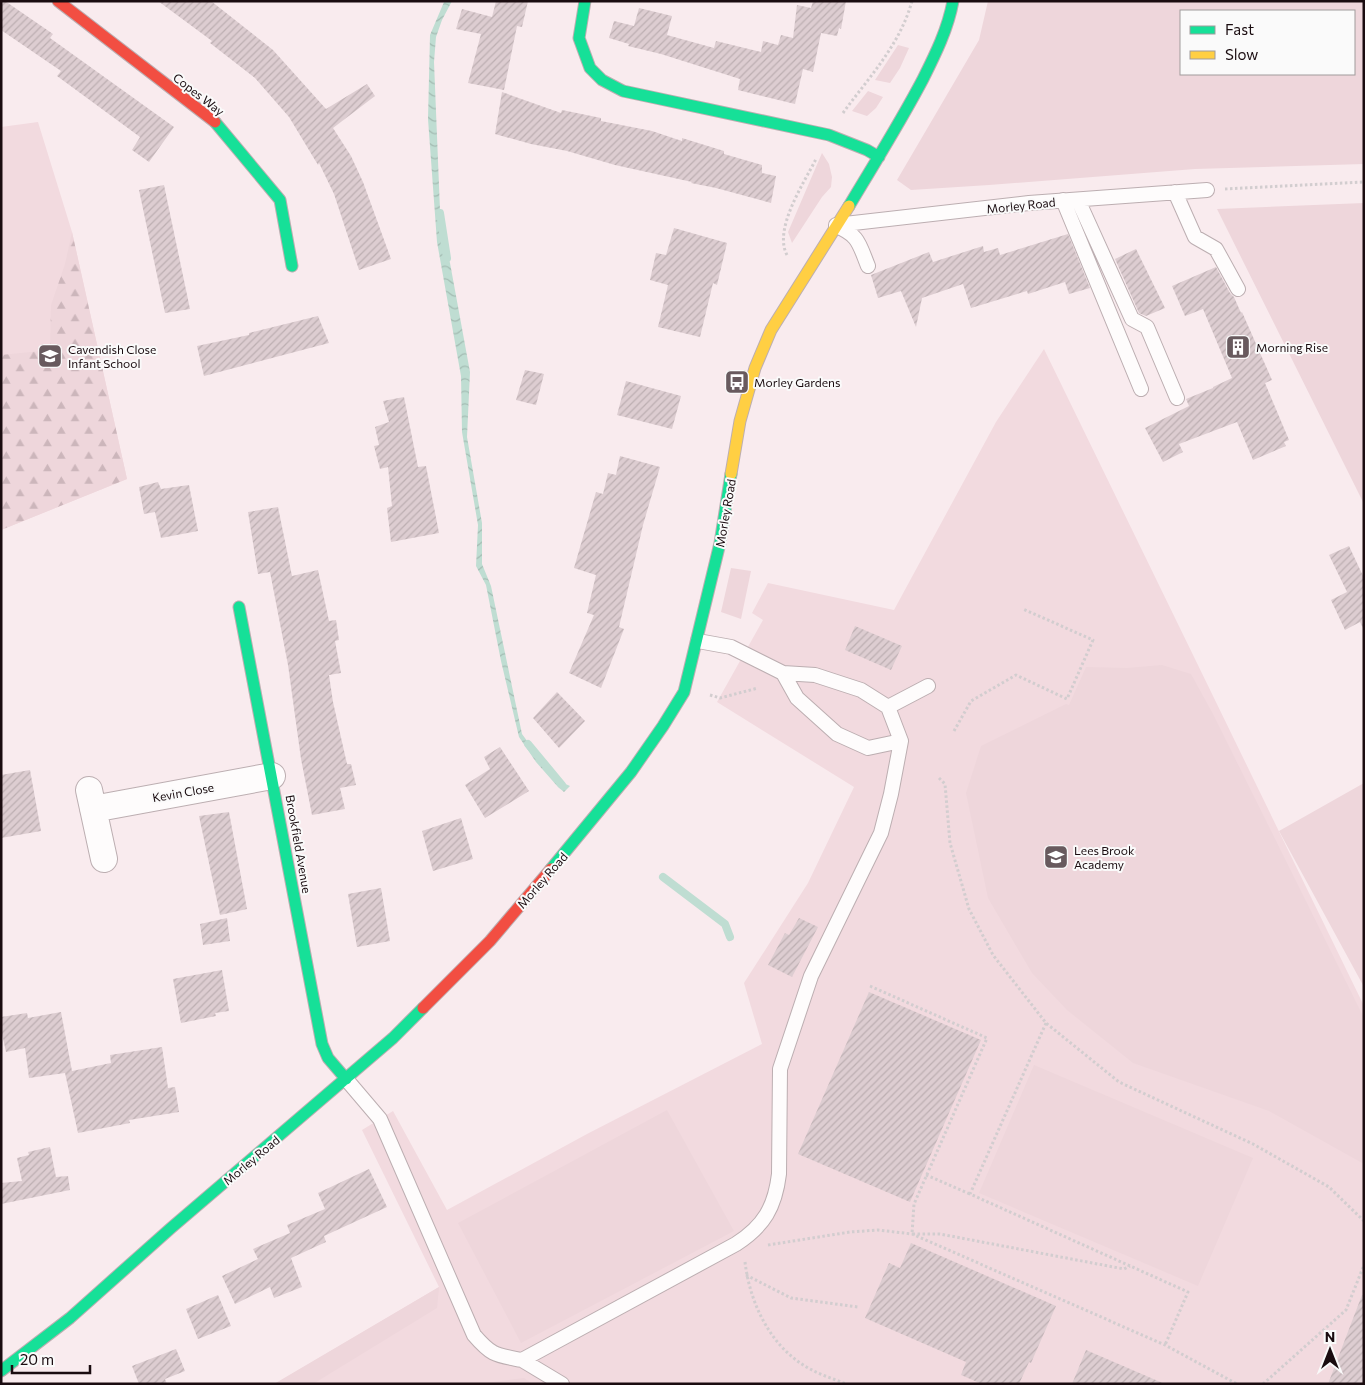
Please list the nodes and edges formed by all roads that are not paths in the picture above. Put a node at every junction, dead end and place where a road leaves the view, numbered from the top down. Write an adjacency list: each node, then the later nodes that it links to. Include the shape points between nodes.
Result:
1 (58, 1): 10 (street, Copes Way, via 215,122 280,200)
2 (585, 1): 4 (street, via 580,38 590,68 602,80 624,91 829,135)
3 (953, 1): 4 (street, Morley Road, via 950,19 930,65)
4 (879, 157): 9 (street, Morley Road)
5 (1207, 190): 6 (lane, Morley Road)
6 (1174, 192): 8 (lane, Morley Road); 12 (lane, via 1195,236 1216,249)
7 (1063, 200): 8 (lane, Morley Road); 9 (lane, Morley Road); 13 (lane)
8 (1078, 200): 14 (lane, via 1132,319 1148,327)
9 (835, 225): 11 (lane, via 850,231 858,241); 16 (street, Morley Road, via 771,330 755,368 740,421 720,543)
10 (292, 266)
11 (868, 266)
12 (1238, 289)
13 (1141, 389)
14 (1177, 398)
15 (239, 607): 21 (street, Brookfield Avenue)
16 (698, 641): 17 (lane, via 731,647); 23 (street, Morley Road, via 684,692 631,772 490,941 393,1038)
17 (783, 673): 19 (lane, via 815,675 861,690); 20 (lane, via 797,698 837,734 868,748)
18 (928, 686): 19 (lane)
19 (888, 707): 20 (lane)
20 (901, 741): 24 (lane, via 881,833 811,976 780,1070 779,1174 767,1215 758,1227 736,1244)
21 (272, 776): 22 (street, Kevin Close, via 91,799); 23 (street, Brookfield Avenue, via 322,1044 328,1058)
22 (104, 859)
23 (346, 1079): 24 (lane, via 380,1119 474,1336 488,1350); 25 (street, Morley Road, via 70,1318)
24 (522, 1360): 26 (lane)
25 (1, 1372)
26 (562, 1384)

